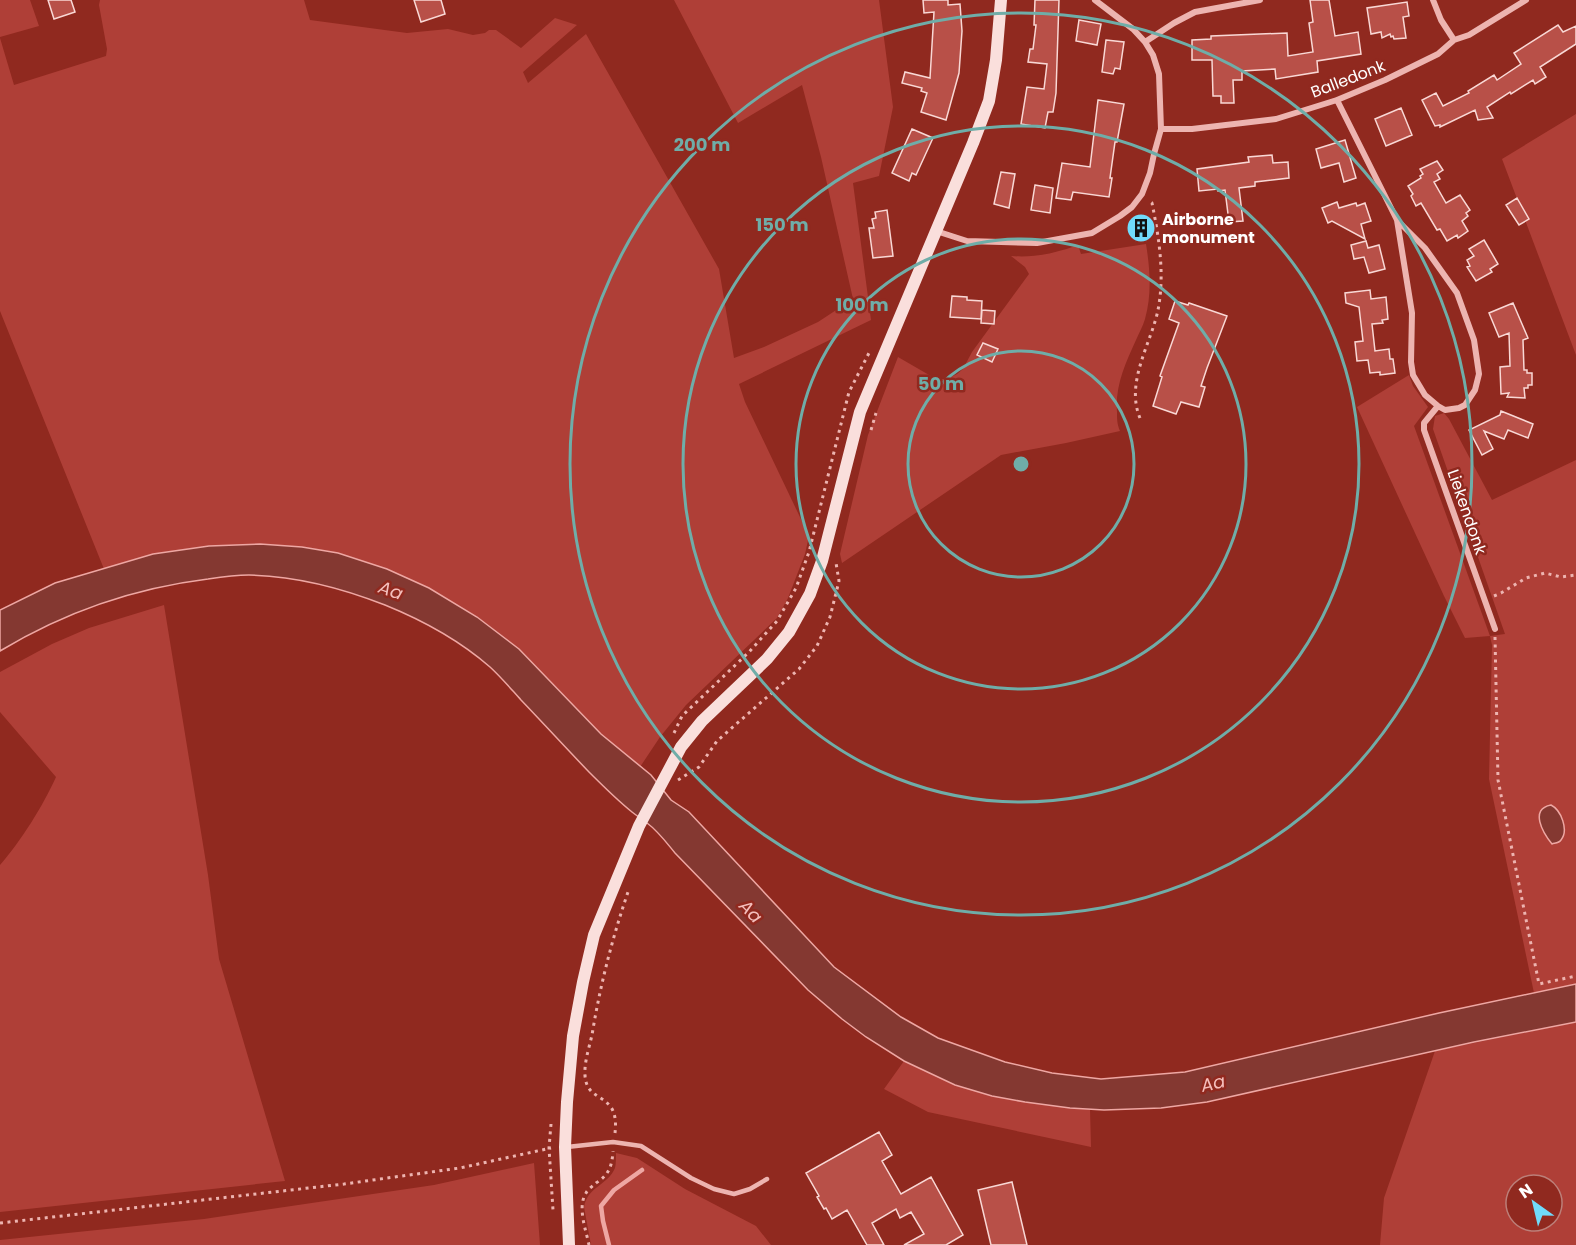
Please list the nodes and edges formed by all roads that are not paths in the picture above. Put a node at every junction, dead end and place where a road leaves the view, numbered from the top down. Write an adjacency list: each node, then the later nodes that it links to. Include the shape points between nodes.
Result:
1 (1001, 0): 11 (main road, via 989,101)
2 (1095, 0): 7 (street)
3 (1260, 0): 7 (street, via 1195,12)
4 (1433, 0): 6 (street)
5 (1526, 0): 6 (street, Balledonk)
6 (1454, 40): 8 (street, Balledonk, via 1438,54)
7 (1145, 42): 9 (street, via 1159,74)
8 (1337, 100): 9 (street, Balledonk, via 1276,119); 10 (street)
9 (1161, 129): 11 (street, via 1142,194 1132,207 1092,233 1036,243 967,241)
10 (1397, 220): 12 (street, via 1412,313 1413,375 1425,395); 12 (street, via 1425,248 1457,293 1474,340 1479,374 1475,390 1459,408 1445,410)
11 (936, 231): 14 (main road, via 860,412 810,594 789,632 767,659 702,721 681,747 668,786 639,826 594,935 573,1036)
12 (1438, 406): 13 (street, Liekendonk, via 1424,423 1424,430)
13 (1495, 629)
14 (564, 1147): 15 (lane, via 614,1142 641,1146 691,1178 734,1194); 16 (main road)
15 (767, 1179)
16 (571, 1242)

